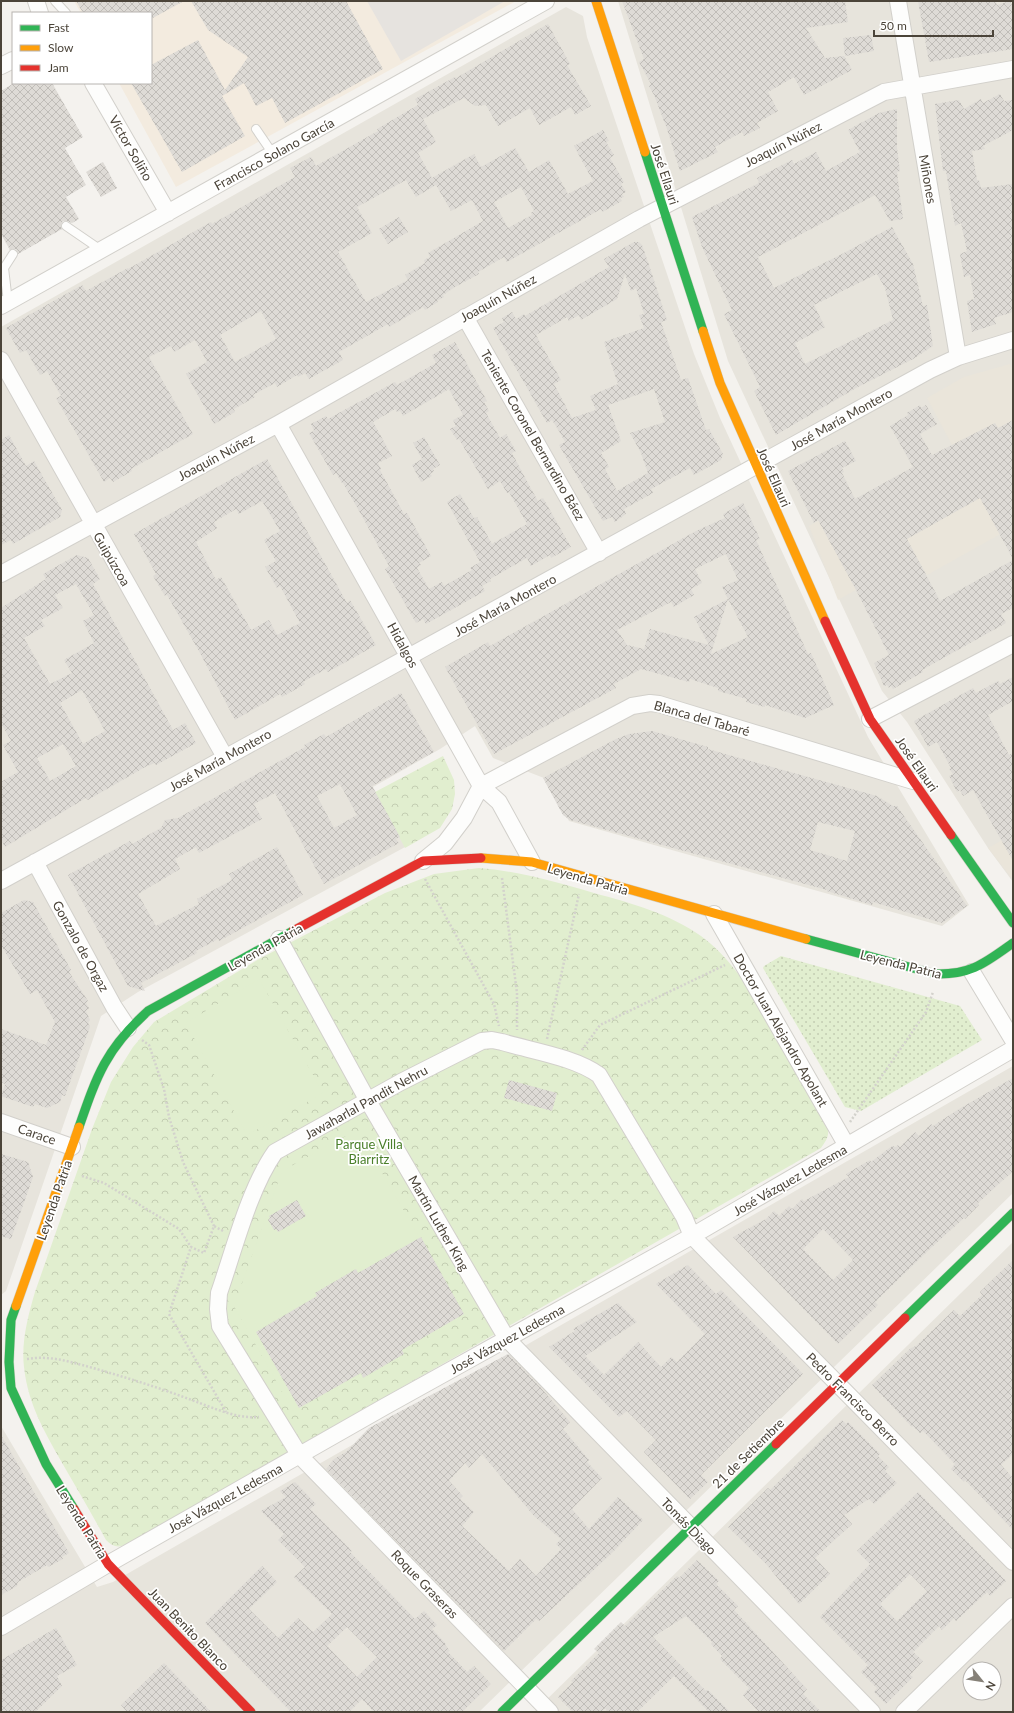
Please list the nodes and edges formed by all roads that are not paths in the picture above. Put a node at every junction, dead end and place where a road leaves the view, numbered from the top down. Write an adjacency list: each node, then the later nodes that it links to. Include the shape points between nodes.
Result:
1 (36, 1): 6 (street)
2 (55, 1): 7 (lane)
3 (546, 1): 14 (street, Francisco Solano García)
4 (596, 1): 15 (street, José Ellauri)
5 (898, 1): 12 (street, Miñones)
6 (40, 12)
7 (65, 12)
8 (12, 60): 9 (street)
9 (1, 66)
10 (1013, 69): 12 (street, Joaquín Núñez)
11 (94, 84): 16 (street, Víctor Soliño)
12 (913, 86): 15 (street, Joaquín Núñez, via 884,92); 23 (street, Miñones)
13 (256, 129): 14 (lane)
14 (273, 154): 16 (street, Francisco Solano García)
15 (662, 207): 21 (street, Joaquín Núñez); 26 (street, José Ellauri, via 720,383)
16 (168, 213): 18 (street, Francisco Solano García)
17 (66, 226): 18 (lane)
18 (101, 250): 20 (street, Francisco Solano García)
19 (13, 254): 20 (lane, via 4,268)
20 (4, 304)
21 (465, 316): 25 (street, Joaquín Núñez); 28 (street, Teniente Coronel Bernardino Báez)
22 (1013, 340): 23 (street, José María Montero)
23 (958, 357): 26 (street, José María Montero)
24 (1, 360): 27 (street, Guipúzcoa)
25 (278, 424): 27 (street, Joaquín Núñez); 31 (street, Hidalgos)
26 (756, 467): 28 (street, José María Montero); 32 (street, José Ellauri)
27 (92, 524): 29 (street, Joaquín Núñez); 33 (street, Guipúzcoa)
28 (599, 553): 31 (street, José María Montero)
29 (1, 574)
30 (1013, 644): 32 (street)
31 (410, 657): 33 (street, José María Montero); 35 (street, Hidalgos)
32 (870, 719): 34 (street, José Ellauri)
33 (225, 757): 36 (street, José María Montero)
34 (913, 781): 35 (street, Blanca del Tabaré, via 650,703 632,706); 41 (street, José Ellauri)
35 (481, 786): 37 (street, Hidalgos, via 500,802); 38 (street, via 464,818 445,843)
36 (35, 862): 39 (street, José María Montero); 45 (street, Gonzalo de Orgaz)
37 (532, 862): 38 (street, Leyenda Patria, via 500,859); 40 (street, Leyenda Patria)
38 (418, 863): 42 (street, Leyenda Patria)
39 (1, 881)
40 (714, 914): 44 (street, Leyenda Patria, via 935,974); 50 (street, Doctor Juan Alejandro Apolant)
41 (1013, 923)
42 (279, 939): 45 (street, Leyenda Patria, via 148,1011); 48 (street, Martín Luther King)
43 (1013, 943): 44 (street, Leyenda Patria)
44 (972, 972): 46 (street)
45 (128, 1028): 51 (street, Leyenda Patria, via 108,1054 97,1076)
46 (1013, 1040)
47 (1013, 1049): 50 (street, José Vázquez Ledesma)
48 (368, 1100): 53 (street, Jawaharlal Pandit Nehru, via 482,1041 492,1040 509,1044 587,1066 599,1075 684,1218); 55 (street, Martín Luther King); 57 (street, Jawaharlal Pandit Nehru, via 275,1152 264,1167 219,1293 220,1326)
49 (1, 1122): 51 (street, Carace)
50 (844, 1141): 53 (street, José Vázquez Ledesma)
51 (72, 1147): 54 (street, Leyenda Patria)
52 (1013, 1213): 56 (street, 21 de Setiembre)
53 (692, 1236): 55 (street, José Vázquez Ledesma); 56 (street, Pedro Francisco Berro)
54 (6, 1321): 60 (street, Leyenda Patria, via 11,1388 46,1464)
55 (507, 1339): 57 (street, José Vázquez Ledesma); 58 (street, Tomás Diago)
56 (838, 1384): 58 (street, 21 de Setiembre); 59 (street, Pedro Francisco Berro)
57 (300, 1456): 60 (street, José Vázquez Ledesma); 63 (street, Roque Graseras)
58 (691, 1528): 63 (street, 21 de Setiembre); 67 (street, Tomás Diago)
59 (1013, 1562)
60 (108, 1564): 62 (street, José Vázquez Ledesma); 64 (street, Juan Benito Blanco)
61 (1013, 1606): 68 (street)
62 (1, 1627)
63 (526, 1688): 65 (street, 21 de Setiembre); 66 (street, Roque Graseras)
64 (251, 1712)
65 (502, 1712)
66 (550, 1712)
67 (872, 1712)
68 (904, 1712)

